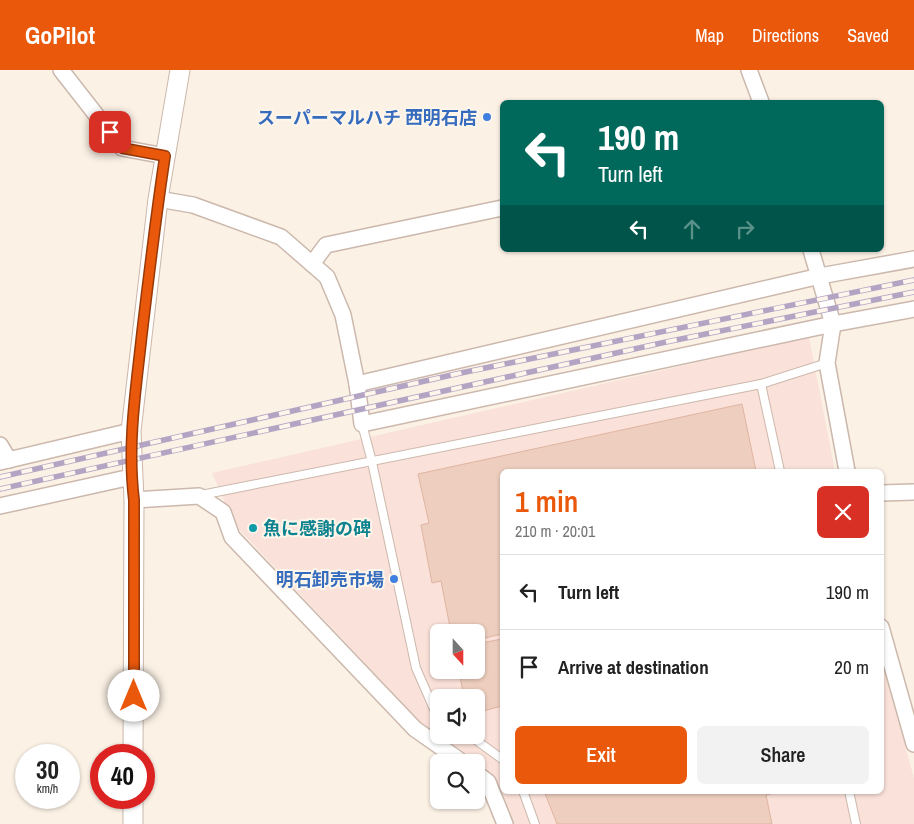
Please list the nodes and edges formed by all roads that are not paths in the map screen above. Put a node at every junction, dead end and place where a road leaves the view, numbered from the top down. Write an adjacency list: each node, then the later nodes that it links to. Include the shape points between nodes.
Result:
1 (61, 70): 5 (street, via 122,148)
2 (180, 70): 5 (street)
3 (749, 70): 4 (street)
4 (760, 100)
5 (165, 156): 6 (street)
6 (158, 199): 10 (street, via 193,205 281,237); 18 (street)
7 (500, 208): 10 (street, via 326,245)
8 (812, 252): 11 (street)
9 (914, 259): 11 (street)
10 (312, 264): 15 (street, via 327,277 343,315)
11 (820, 276): 13 (street); 15 (street)
12 (914, 309): 13 (street)
13 (833, 324): 14 (street); 17 (street)
14 (828, 363): 16 (lane); 23 (street)
15 (357, 384): 17 (street)
16 (761, 384): 21 (lane); 22 (lane)
17 (362, 424): 21 (lane)
18 (131, 431): 20 (street); 24 (street)
19 (0, 445): 20 (street)
20 (4, 461)
21 (372, 462): 27 (lane); 31 (lane, via 416,668)
22 (780, 469)
23 (846, 469)
24 (131, 477): 28 (street); 29 (street)
25 (914, 492): 26 (street)
26 (884, 493)
27 (199, 496): 28 (street); 35 (street, via 224,512 232,538 415,728)
28 (134, 500): 33 (street)
29 (0, 506)
30 (884, 637): 32 (street)
31 (430, 700)
32 (913, 736)
33 (134, 744)
34 (481, 744): 36 (lane)
35 (451, 754)
36 (500, 758)
37 (485, 780): 42 (street)
38 (524, 794): 43 (lane)
39 (850, 794): 44 (lane)
40 (133, 809): 41 (street)
41 (133, 824)
42 (505, 824)
43 (535, 824)
44 (856, 824)

